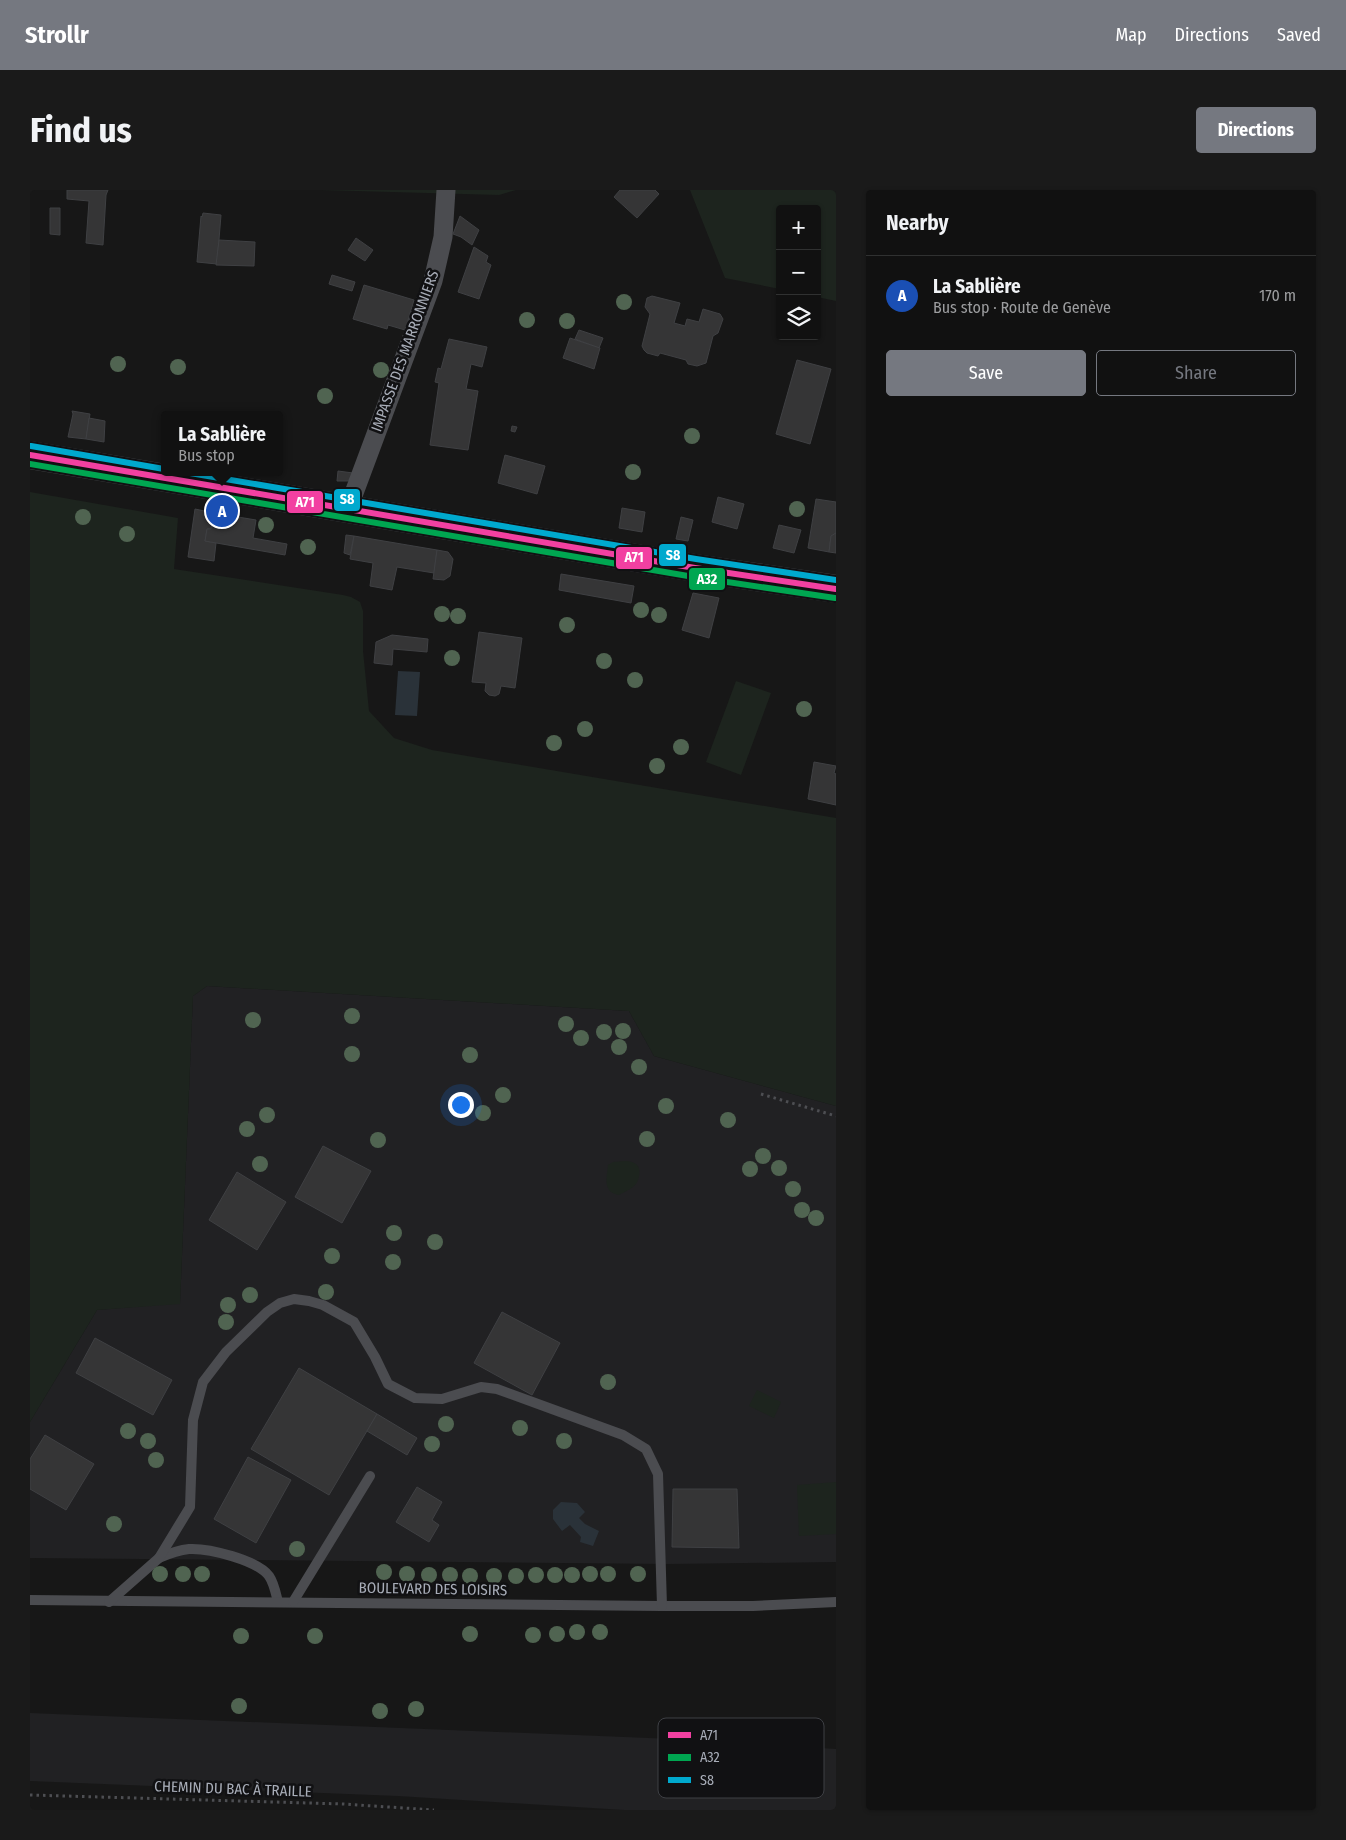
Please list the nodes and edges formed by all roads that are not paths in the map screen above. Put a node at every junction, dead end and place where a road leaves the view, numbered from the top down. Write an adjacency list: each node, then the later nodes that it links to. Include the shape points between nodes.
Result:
1 (446, 190): 3 (street, IMPASSE DES MARRONNIERS, via 443,237 433,281)
2 (30, 455): 3 (main road)
3 (348, 508): 4 (main road)
4 (836, 589)
5 (370, 1476): 10 (lane)
6 (159, 1558): 8 (lane); 9 (lane, via 189,1549 229,1555 269,1576); 12 (lane, via 190,1507 193,1420 203,1382 226,1352 267,1312 294,1299 323,1305 354,1322 388,1384 415,1398 442,1399 481,1387 497,1389 623,1435 646,1449 658,1474)
7 (30, 1600): 8 (lane, BOULEVARD DES LOISIRS)
8 (109, 1602): 9 (lane, BOULEVARD DES LOISIRS)
9 (278, 1602): 10 (lane, BOULEVARD DES LOISIRS)
10 (293, 1602): 12 (lane, BOULEVARD DES LOISIRS)
11 (836, 1602): 12 (lane, BOULEVARD DES LOISIRS)
12 (662, 1606)

